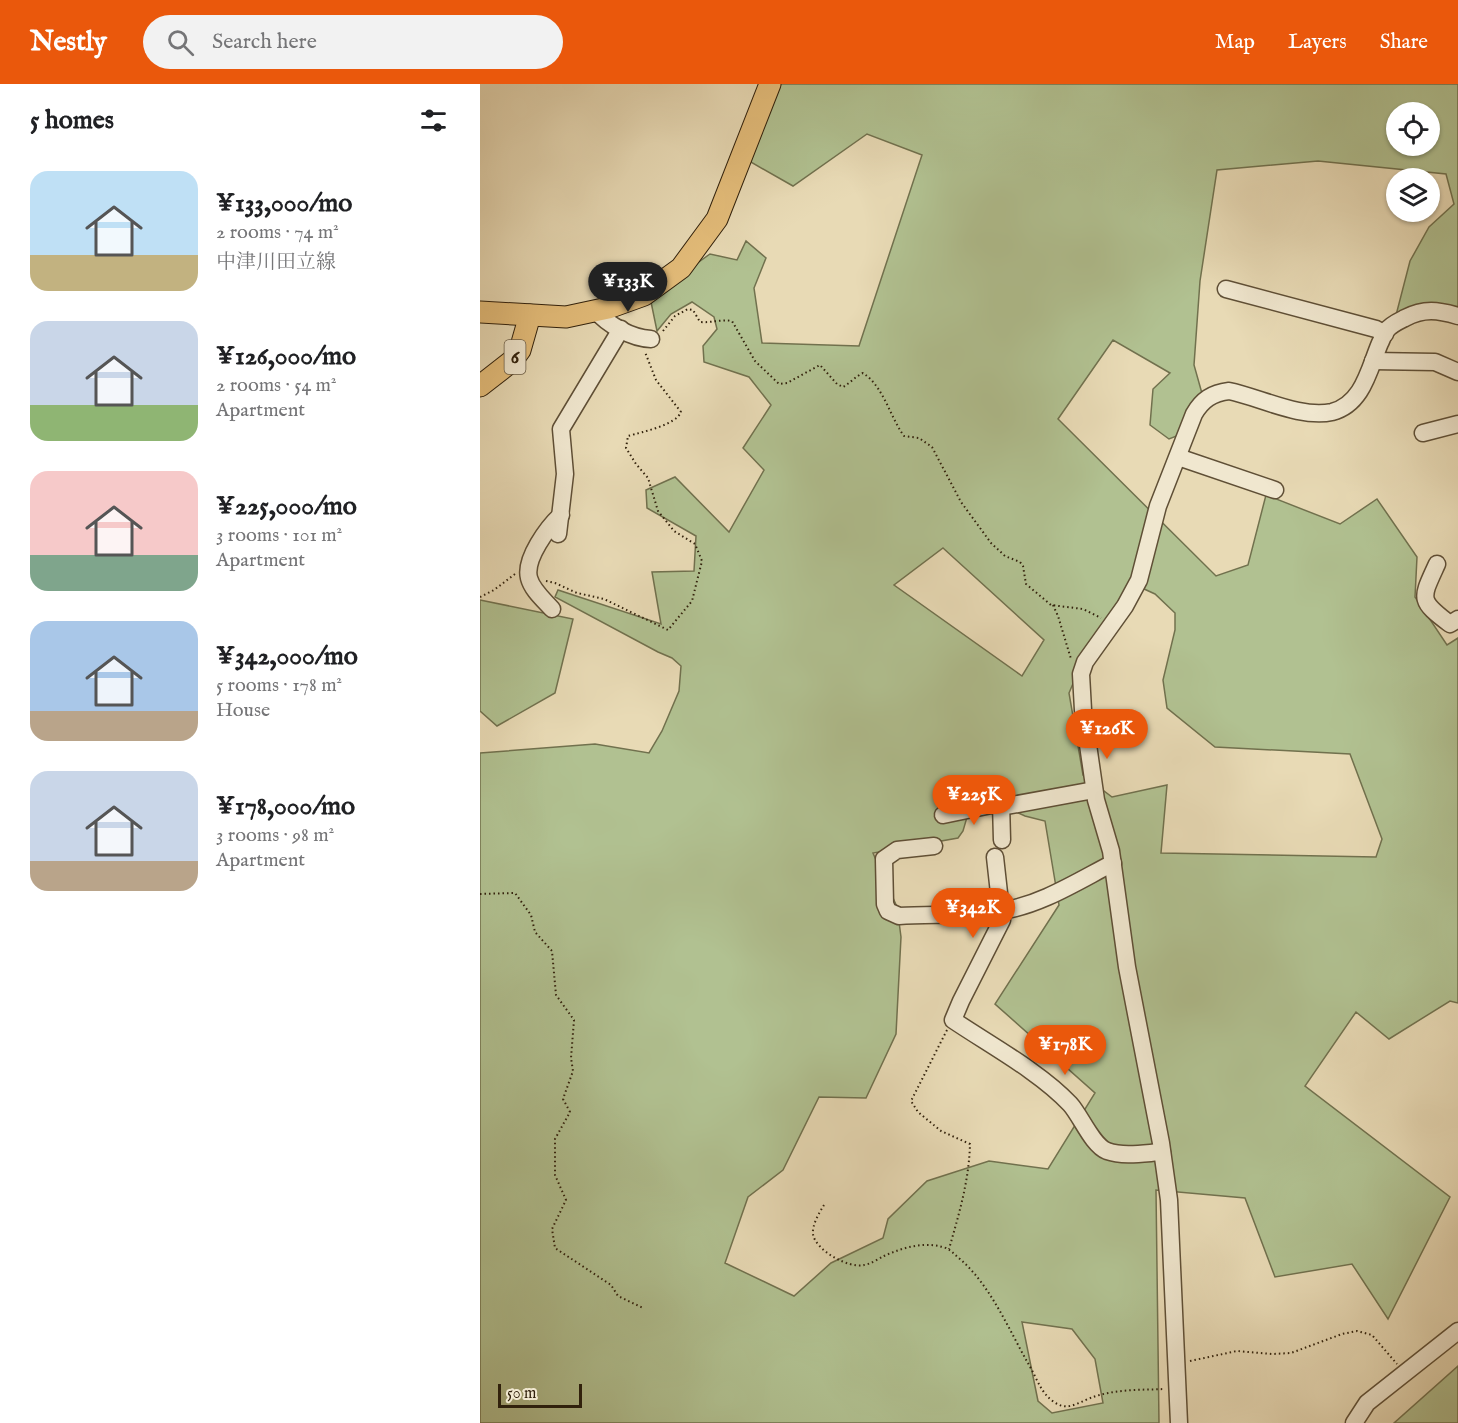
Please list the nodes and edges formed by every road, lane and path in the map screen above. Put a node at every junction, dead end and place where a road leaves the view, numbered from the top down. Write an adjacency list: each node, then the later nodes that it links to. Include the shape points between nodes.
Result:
1 (770, 84): 3 (main road, 6, via 717,219 681,268 644,295)
2 (1226, 289): 8 (street)
3 (595, 310): 5 (main road, 6, via 566,316); 7 (street)
4 (480, 312): 5 (main road, 6)
5 (526, 315): 12 (main road, 6, via 520,350)
6 (1458, 316): 8 (street, via 1419,311)
7 (621, 329): 9 (street); 17 (street, via 561,429 565,474)
8 (1384, 334): 10 (street)
9 (647, 339): 20 (path, via 645,354 657,380 681,412 676,420 628,436 626,448 648,478 658,511 674,531 695,544 702,561 692,601 668,630 604,599 545,580); 22 (path, via 662,333 675,316 688,309 700,322 732,321 755,361 779,384 820,365 843,387 858,375 867,376 904,436 919,438 932,447 961,501 991,543 1005,556 1020,562 1026,584)
10 (1373, 361): 11 (street, via 1435,362); 15 (street, via 1355,398 1334,411 1310,413 1241,393 1218,392 1199,405)
11 (1458, 372)
12 (480, 386)
13 (1458, 424): 14 (street)
14 (1423, 433)
15 (1178, 456): 16 (street); 25 (street, via 1158,506 1139,580)
16 (1275, 490)
17 (561, 515): 18 (street); 20 (street, via 539,542)
18 (558, 534)
19 (1437, 564): 24 (street, via 1426,604 1450,624)
20 (529, 567): 21 (path); 23 (street, via 528,578 533,588)
21 (480, 597)
22 (1053, 605): 25 (path, via 1083,609); 26 (path, via 1069,656)
23 (552, 609)
24 (1458, 619)
25 (1110, 625): 26 (street)
26 (1084, 666): 27 (street, via 1083,710)
27 (1094, 790): 28 (street); 33 (street)
28 (1001, 807): 29 (street, via 1001,803); 30 (street)
29 (943, 815)
30 (1002, 840)
31 (934, 846): 35 (street, via 897,850 884,859 888,911 899,916)
32 (995, 858): 35 (street)
33 (1113, 863): 35 (street, via 1055,893); 37 (street, via 1127,967)
34 (480, 894): 40 (path, via 515,893 531,915 535,932 552,951 556,995 574,1020 573,1071 563,1099 570,1112 555,1139 555,1175 566,1200 552,1228 555,1248 611,1285 618,1296)
35 (1002, 911): 36 (street, via 1002,920)
36 (953, 1020): 37 (street, via 1045,1082 1071,1105 1105,1150 1121,1154); 39 (path, via 911,1101 941,1131 970,1144 965,1193)
37 (1162, 1152): 42 (street)
38 (824, 1205): 39 (path, via 813,1238 824,1251 849,1263 864,1265 908,1247 932,1245)
39 (949, 1249): 44 (path, via 975,1275 1041,1387 1058,1404 1073,1405 1113,1392)
40 (643, 1308)
41 (1458, 1331): 43 (street)
42 (1176, 1364): 43 (path, via 1237,1351 1291,1353 1357,1331 1372,1335); 44 (street)
43 (1405, 1373): 46 (street, via 1367,1403)
44 (1177, 1389): 45 (street)
45 (1179, 1423)
46 (1354, 1423)

